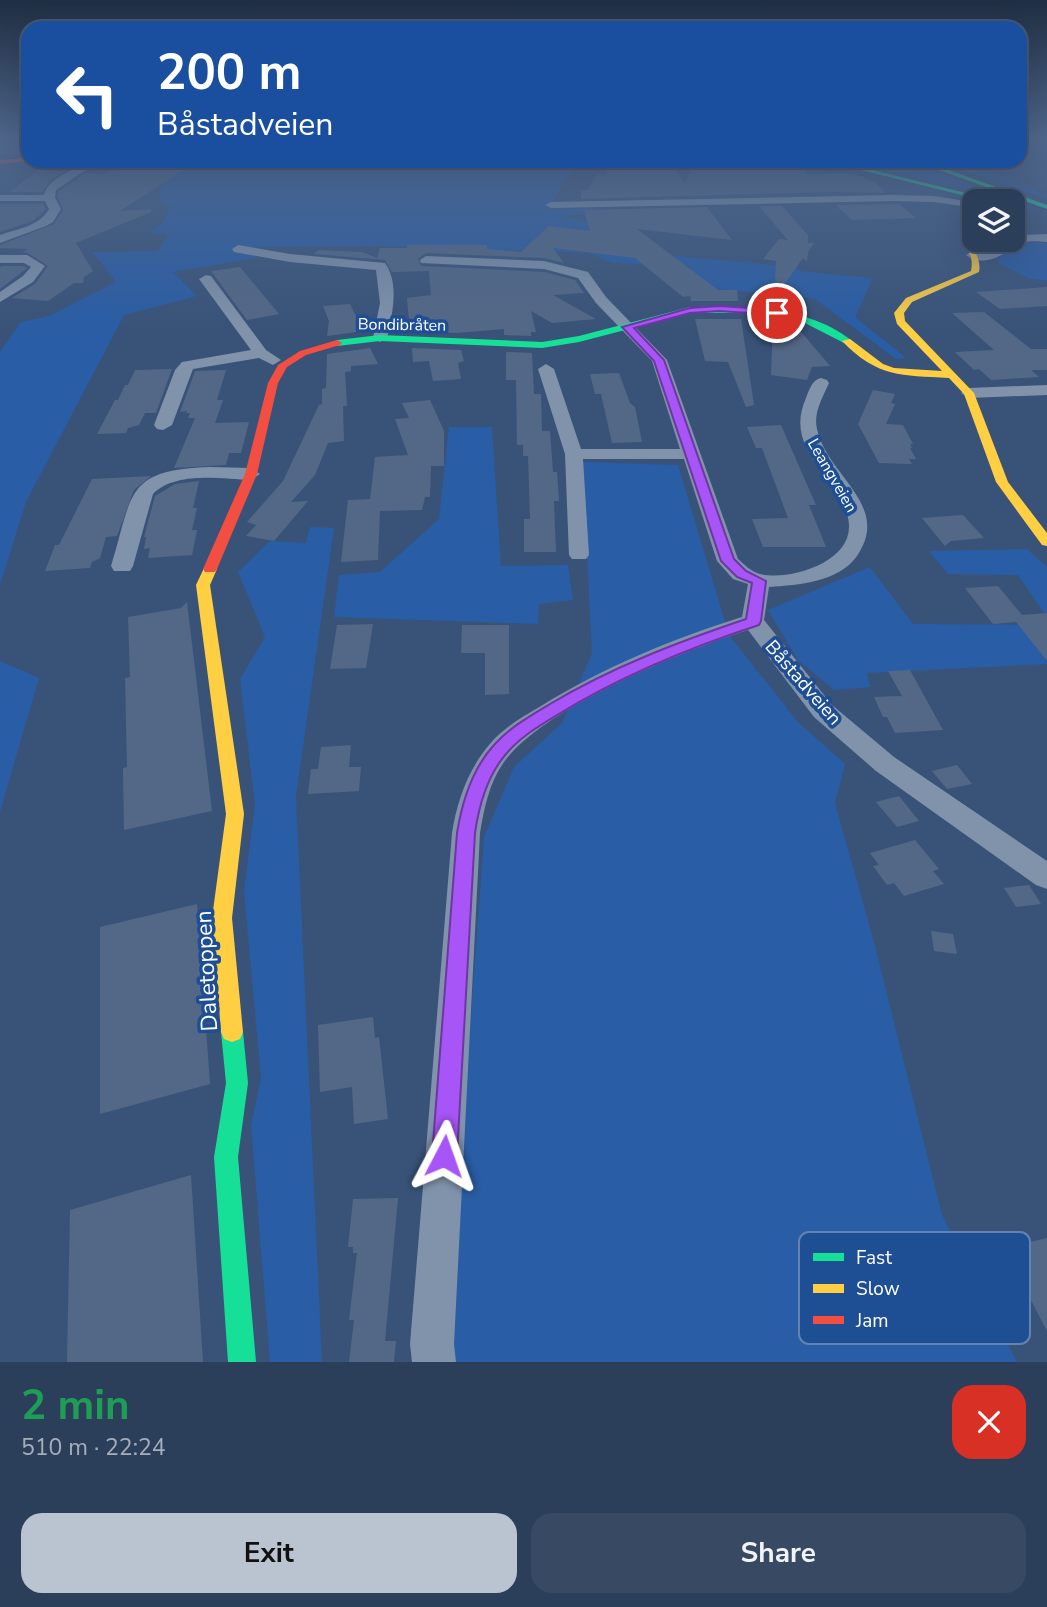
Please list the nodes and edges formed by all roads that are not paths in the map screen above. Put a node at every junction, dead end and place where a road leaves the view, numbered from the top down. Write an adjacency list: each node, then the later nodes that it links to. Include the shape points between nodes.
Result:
1 (51, 203): 7 (street, via 55,209 49,220)
2 (671, 203): 3 (street)
3 (551, 205)
4 (1025, 210): 5 (main road)
5 (1047, 216)
6 (1047, 238): 10 (street, via 1024,238 997,255)
7 (0, 239)
8 (238, 249): 16 (street, via 380,266 387,303)
9 (970, 252): 10 (main road)
10 (972, 255): 20 (main road, via 977,262 975,272 909,300 899,313 910,335)
11 (0, 259): 14 (street, via 27,259 39,266)
12 (426, 260): 15 (street, via 567,268 583,275)
13 (206, 279): 17 (street)
14 (0, 298)
15 (627, 327): 16 (main road, Bondibråten, via 542,345); 20 (main road, Bondibråten, via 690,310 777,313 842,337 892,371); 26 (street, Båstadveien, via 659,360)
16 (380, 338): 18 (main road, Bondibråten, via 328,344)
17 (261, 354): 18 (street); 24 (street, via 188,365)
18 (283, 365): 27 (main road, via 273,383)
19 (546, 369): 25 (street)
20 (951, 375): 23 (main road)
21 (821, 383): 31 (street, Leangveien, via 808,414 809,435 856,514 861,531 856,547 842,560)
22 (1047, 390): 23 (street)
23 (969, 393): 28 (main road, via 1002,482)
24 (163, 425)
25 (574, 454): 26 (street); 29 (street)
26 (691, 454): 31 (street, Båstadveien, via 728,561)
27 (251, 474): 30 (street, via 179,475 151,483 144,492); 33 (main road, Daletoppen, via 203,585 234,814 222,918 237,1083 226,1157)
28 (1047, 542)
29 (579, 555)
30 (122, 566)
31 (756, 601): 32 (street, Båstadveien, via 823,711 885,764); 34 (street, Leangveien, via 684,645 589,688 524,727 499,750 470,804 432,1344)
32 (1047, 877)
33 (242, 1362)
34 (435, 1362)

